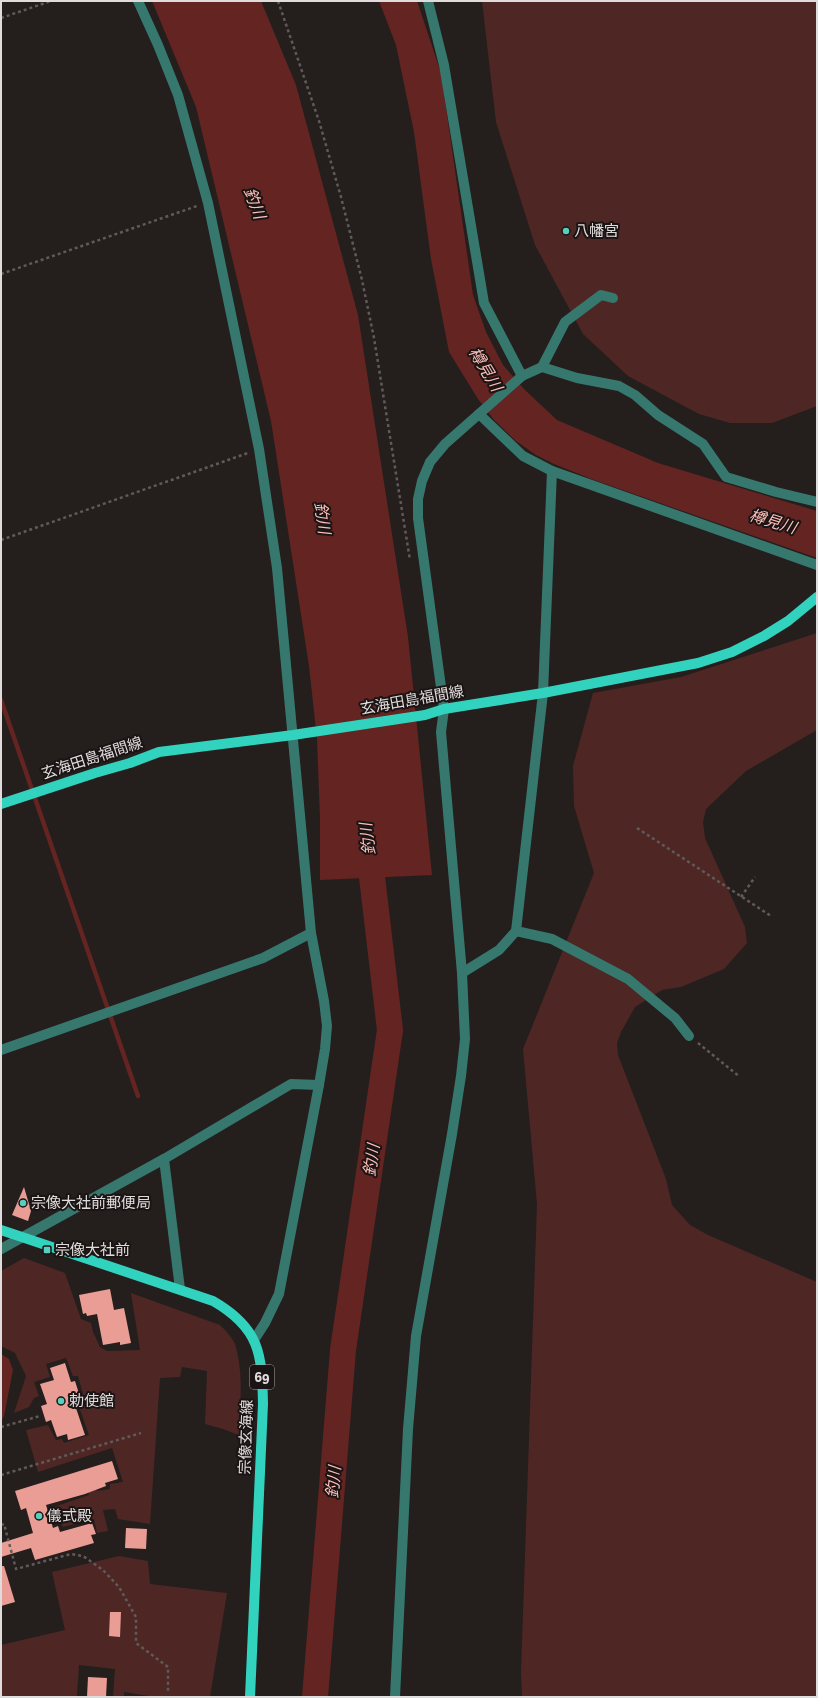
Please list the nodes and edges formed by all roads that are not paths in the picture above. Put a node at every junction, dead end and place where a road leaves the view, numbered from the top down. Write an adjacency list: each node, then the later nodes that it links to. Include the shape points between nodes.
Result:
1 (138, 1): 13 (street, via 178,95 208,203 259,449 277,568)
2 (428, 1): 5 (street, via 444,64 484,303)
3 (612, 298): 4 (street, via 601,295 565,322)
4 (542, 367): 5 (street); 8 (street, via 577,378 619,386 634,394 658,415 703,444 726,477)
5 (522, 376): 6 (street)
6 (483, 410): 7 (street, via 523,456); 12 (street, via 445,444 430,462 422,480 418,499 418,518)
7 (552, 471): 9 (street); 11 (street)
8 (817, 502)
9 (817, 565)
10 (815, 601): 11 (main road, 玄海田島福間線, via 764,636 732,652 698,663)
11 (543, 693): 12 (main road, 玄海田島福間線); 15 (street)
12 (444, 709): 13 (main road, 玄海田島福間線, via 426,715); 17 (street, via 441,732)
13 (293, 735): 14 (main road, 玄海田島福間線, via 159,752); 16 (street)
14 (1, 804)
15 (516, 931): 17 (street, via 499,950); 18 (street, via 552,939 628,980 675,1018)
16 (310, 933): 19 (street, via 263,958); 20 (street, via 327,1026)
17 (462, 973): 28 (street, via 464,1038 461,1076 416,1336 408,1429)
18 (689, 1036)
19 (1, 1050)
20 (319, 1085): 21 (street, via 291,1084); 26 (street, via 279,1294)
21 (164, 1159): 23 (street); 25 (street)
22 (1, 1230): 23 (main road, 宗像玄海線 / 69)
23 (22, 1237): 24 (street); 25 (main road, 宗像玄海線 / 69)
24 (1, 1249)
25 (180, 1289): 26 (main road, 宗像玄海線 / 69, via 229,1310)
26 (254, 1340): 27 (main road, 宗像玄海線 / 69, via 262,1366 263,1404)
27 (250, 1697)
28 (395, 1697)

